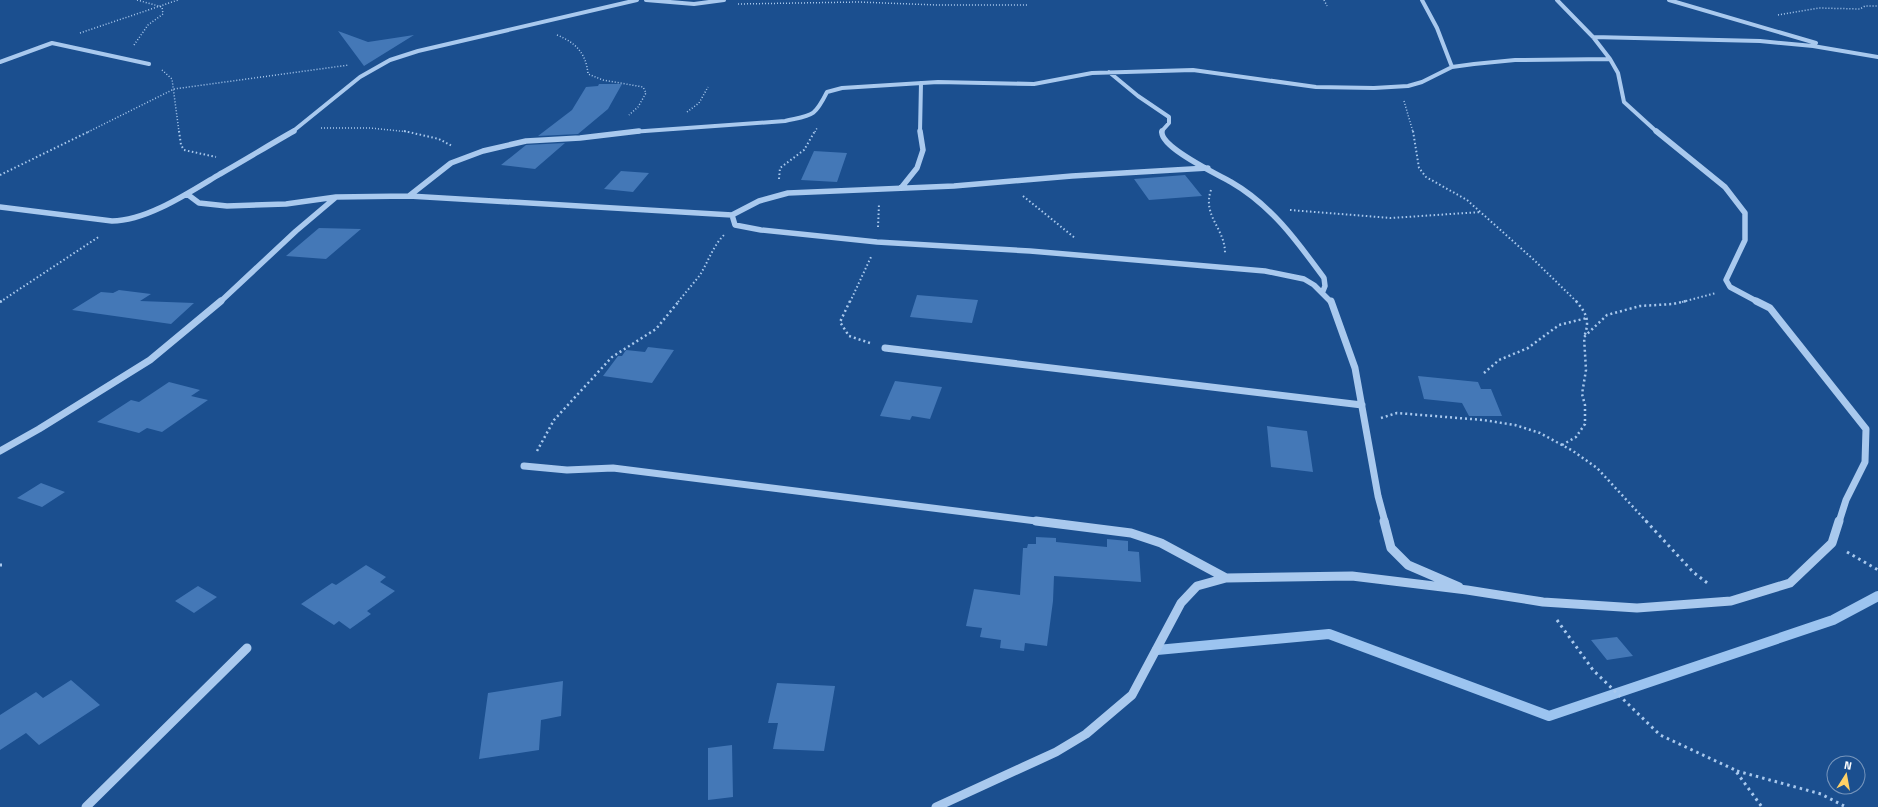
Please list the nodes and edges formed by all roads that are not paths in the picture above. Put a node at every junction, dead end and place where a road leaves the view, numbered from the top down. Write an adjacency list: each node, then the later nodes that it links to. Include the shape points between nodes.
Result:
1 (637, 0): 18 (street, via 418,51 390,60 360,77 297,129)
2 (648, 0): 3 (street, via 694,5)
3 (724, 0)
4 (1422, 0): 13 (street, via 1437,28)
5 (1556, 0): 7 (street)
6 (1669, 0): 8 (street, via 1792,37)
7 (1593, 37): 8 (street, via 1760,41); 10 (street)
8 (1866, 55): 9 (street)
9 (1878, 57)
10 (1610, 59): 13 (street, via 1515,60); 29 (street, via 1618,73 1624,102 1725,187 1745,213 1745,240 1726,280 1730,288 1770,308 1866,429 1865,462 1846,500 1832,543 1790,583 1731,601 1637,608 1543,602)
11 (0, 62): 12 (street, via 52,42)
12 (149, 64)
13 (1452, 67): 14 (street, via 1422,82 1398,87 1348,89 1193,70)
14 (1108, 72): 15 (street, via 1034,84); 16 (street, via 1166,114 1170,120 1161,130 1163,138)
15 (921, 83): 17 (street, via 920,130 923,150 917,168); 19 (street, via 831,90 825,95 818,111 785,121 645,130 505,145 451,163)
16 (1208, 168): 17 (street); 23 (street, via 1270,208 1324,278 1325,286)
17 (901, 188): 22 (street, via 773,195)
18 (187, 194): 20 (street, via 199,203 227,206 286,204); 21 (street, via 158,209 125,221 98,220)
19 (409, 196): 20 (street); 22 (street)
20 (336, 197): 26 (street, via 215,306 150,360)
21 (0, 207)
22 (732, 215): 23 (street, via 735,225 761,230 877,242 1030,251 1283,274 1304,279)
23 (1322, 291): 25 (street, via 1330,299 1355,368)
24 (885, 348): 25 (street)
25 (1362, 405): 29 (street, via 1378,496 1391,548 1408,565)
26 (0, 451)
27 (524, 466): 28 (street, via 567,470 613,468 1131,532 1161,543)
28 (1226, 578): 29 (street, via 1352,576); 32 (street, via 1197,586 1181,603 1132,695 1086,734 1056,752)
29 (1467, 590)
30 (247, 648): 31 (street)
31 (86, 807)
32 (936, 807)

